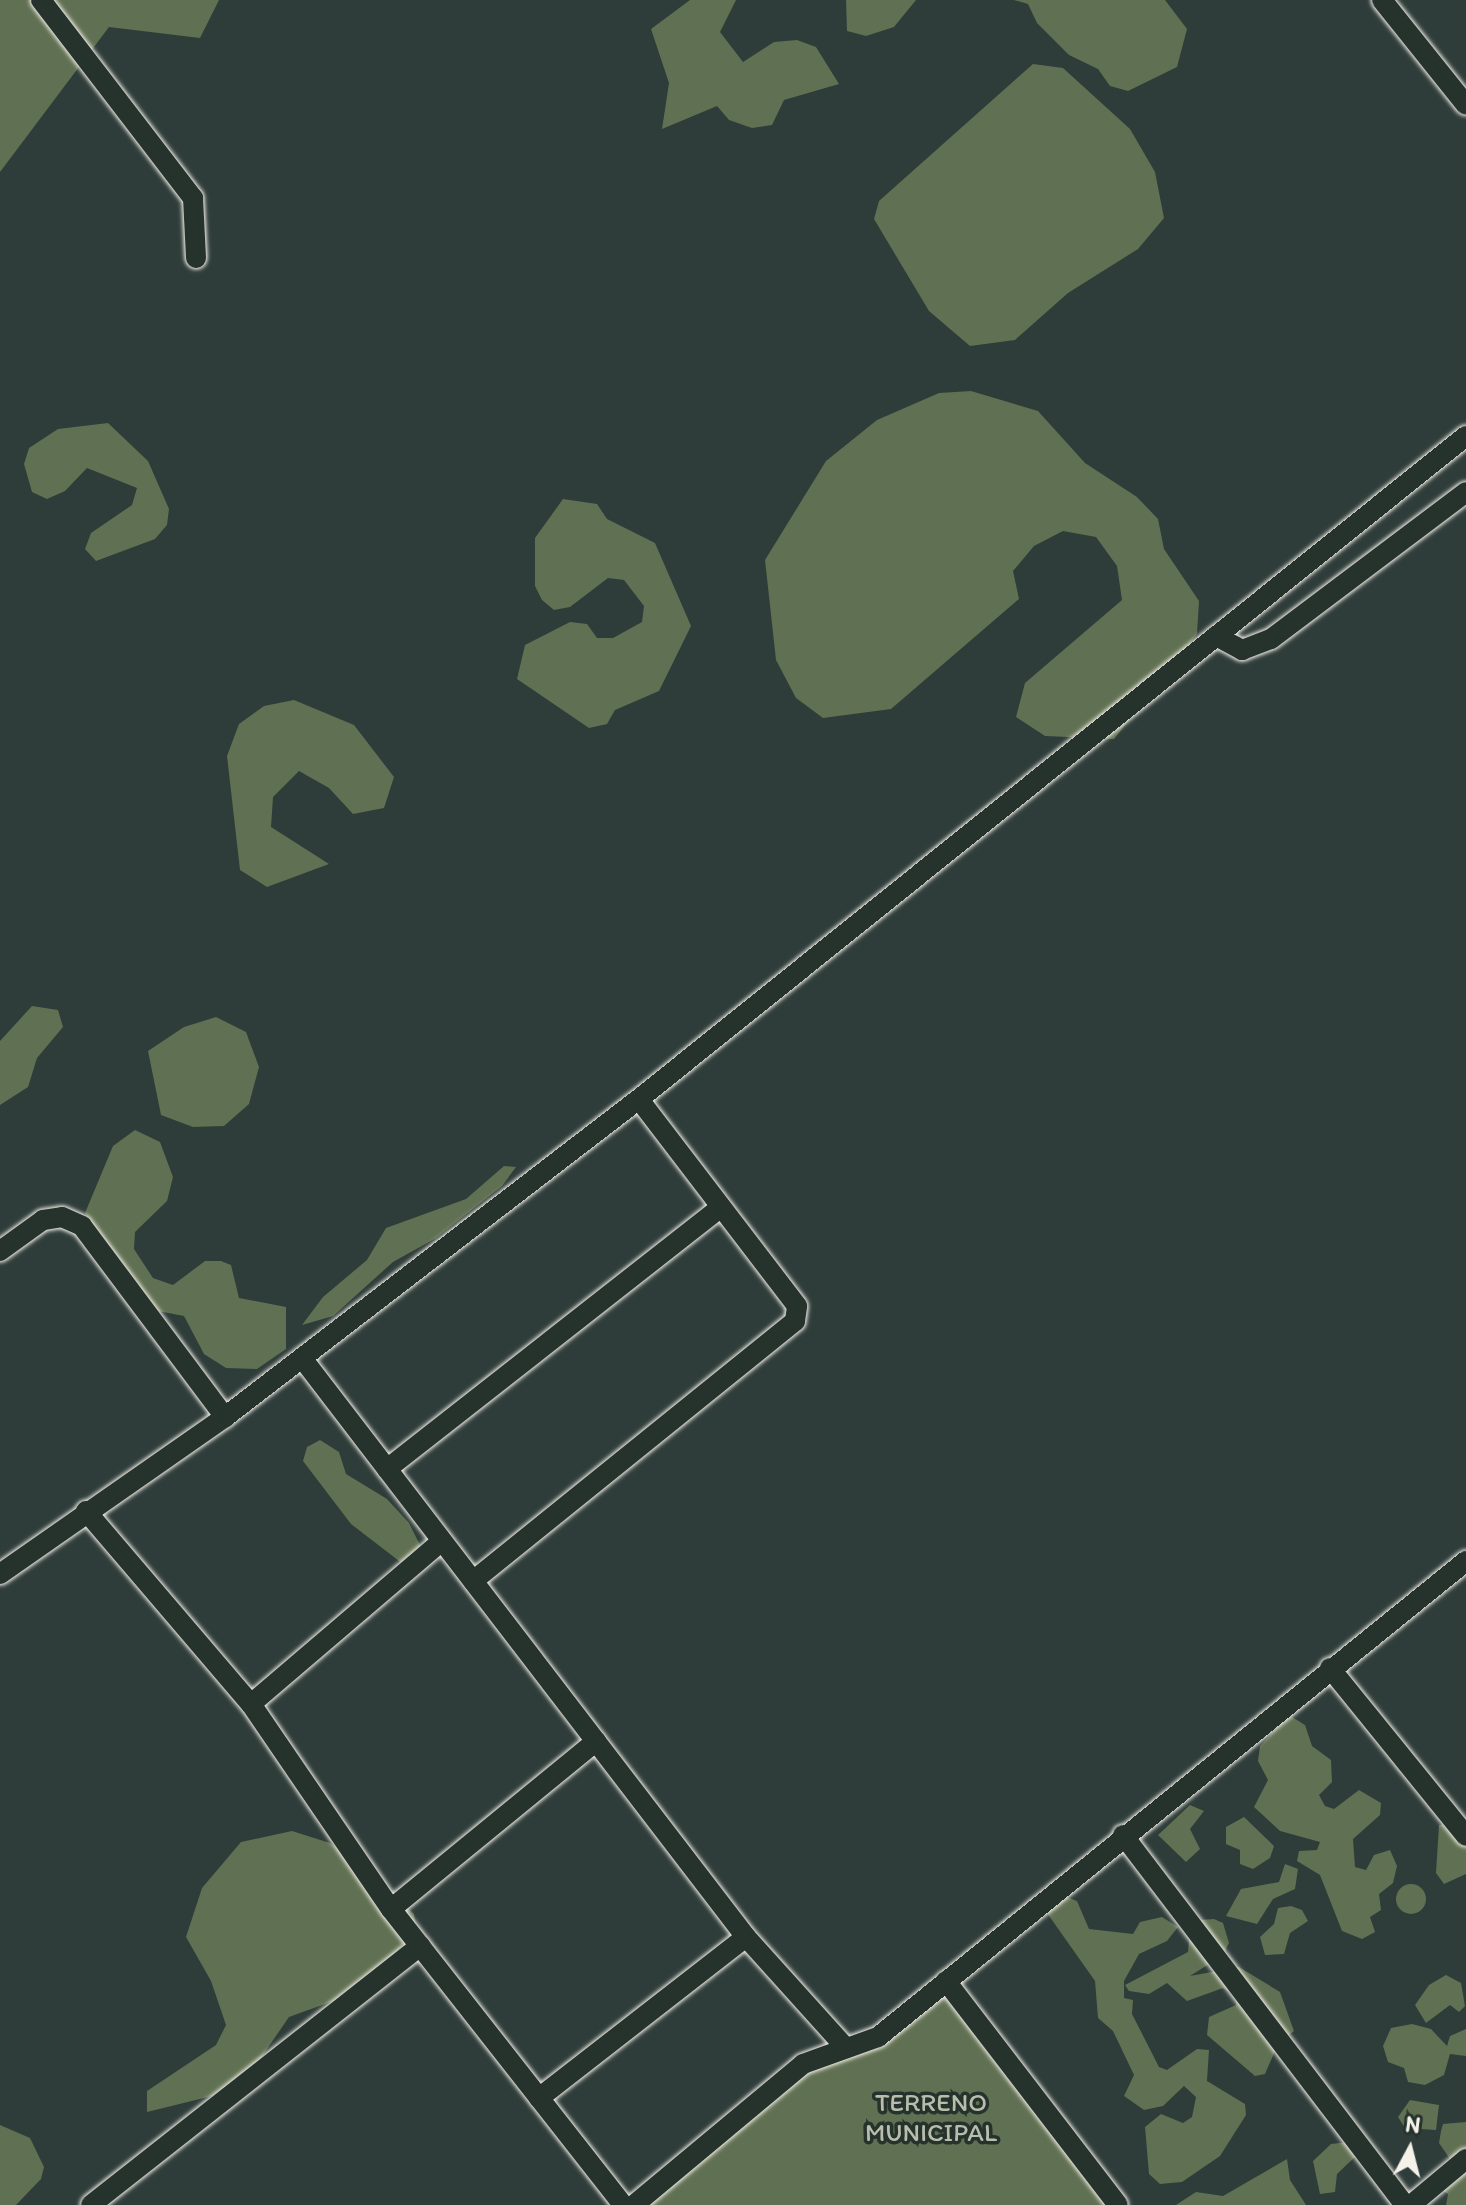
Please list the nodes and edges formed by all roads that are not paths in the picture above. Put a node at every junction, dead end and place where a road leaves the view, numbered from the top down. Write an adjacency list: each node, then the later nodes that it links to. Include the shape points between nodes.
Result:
1 (41, 0): 4 (street, via 193,198)
2 (1382, 0): 3 (street)
3 (1466, 105)
4 (196, 258)
5 (1466, 436): 7 (street)
6 (1466, 492): 7 (street, via 1271,639 1242,650)
7 (1216, 636): 8 (street)
8 (639, 1099): 9 (street); 11 (street)
9 (721, 1207): 13 (street); 18 (street, via 797,1306 795,1321)
10 (0, 1251): 12 (street, via 43,1220 62,1217 82,1226)
11 (302, 1358): 12 (street); 13 (street)
12 (225, 1417): 14 (street)
13 (387, 1469): 15 (street)
14 (86, 1511): 17 (street); 20 (street)
15 (442, 1541): 18 (street); 20 (street)
16 (1466, 1561): 19 (street)
17 (0, 1574)
18 (473, 1581): 21 (street)
19 (1330, 1668): 22 (street); 23 (street)
20 (251, 1704): 24 (street)
21 (596, 1741): 24 (street); 25 (street)
22 (1123, 1835): 27 (street); 35 (street)
23 (1466, 1836)
24 (391, 1909): 26 (street)
25 (746, 1937): 28 (street); 29 (street)
26 (420, 1946): 29 (street); 31 (street)
27 (946, 1981): 28 (street, via 878,2037); 34 (street)
28 (846, 2048): 33 (street, via 803,2064)
29 (539, 2098): 32 (street)
30 (1466, 2159): 35 (street)
31 (91, 2205)
32 (623, 2205)
33 (634, 2205)
34 (1118, 2205)
35 (1408, 2205)

